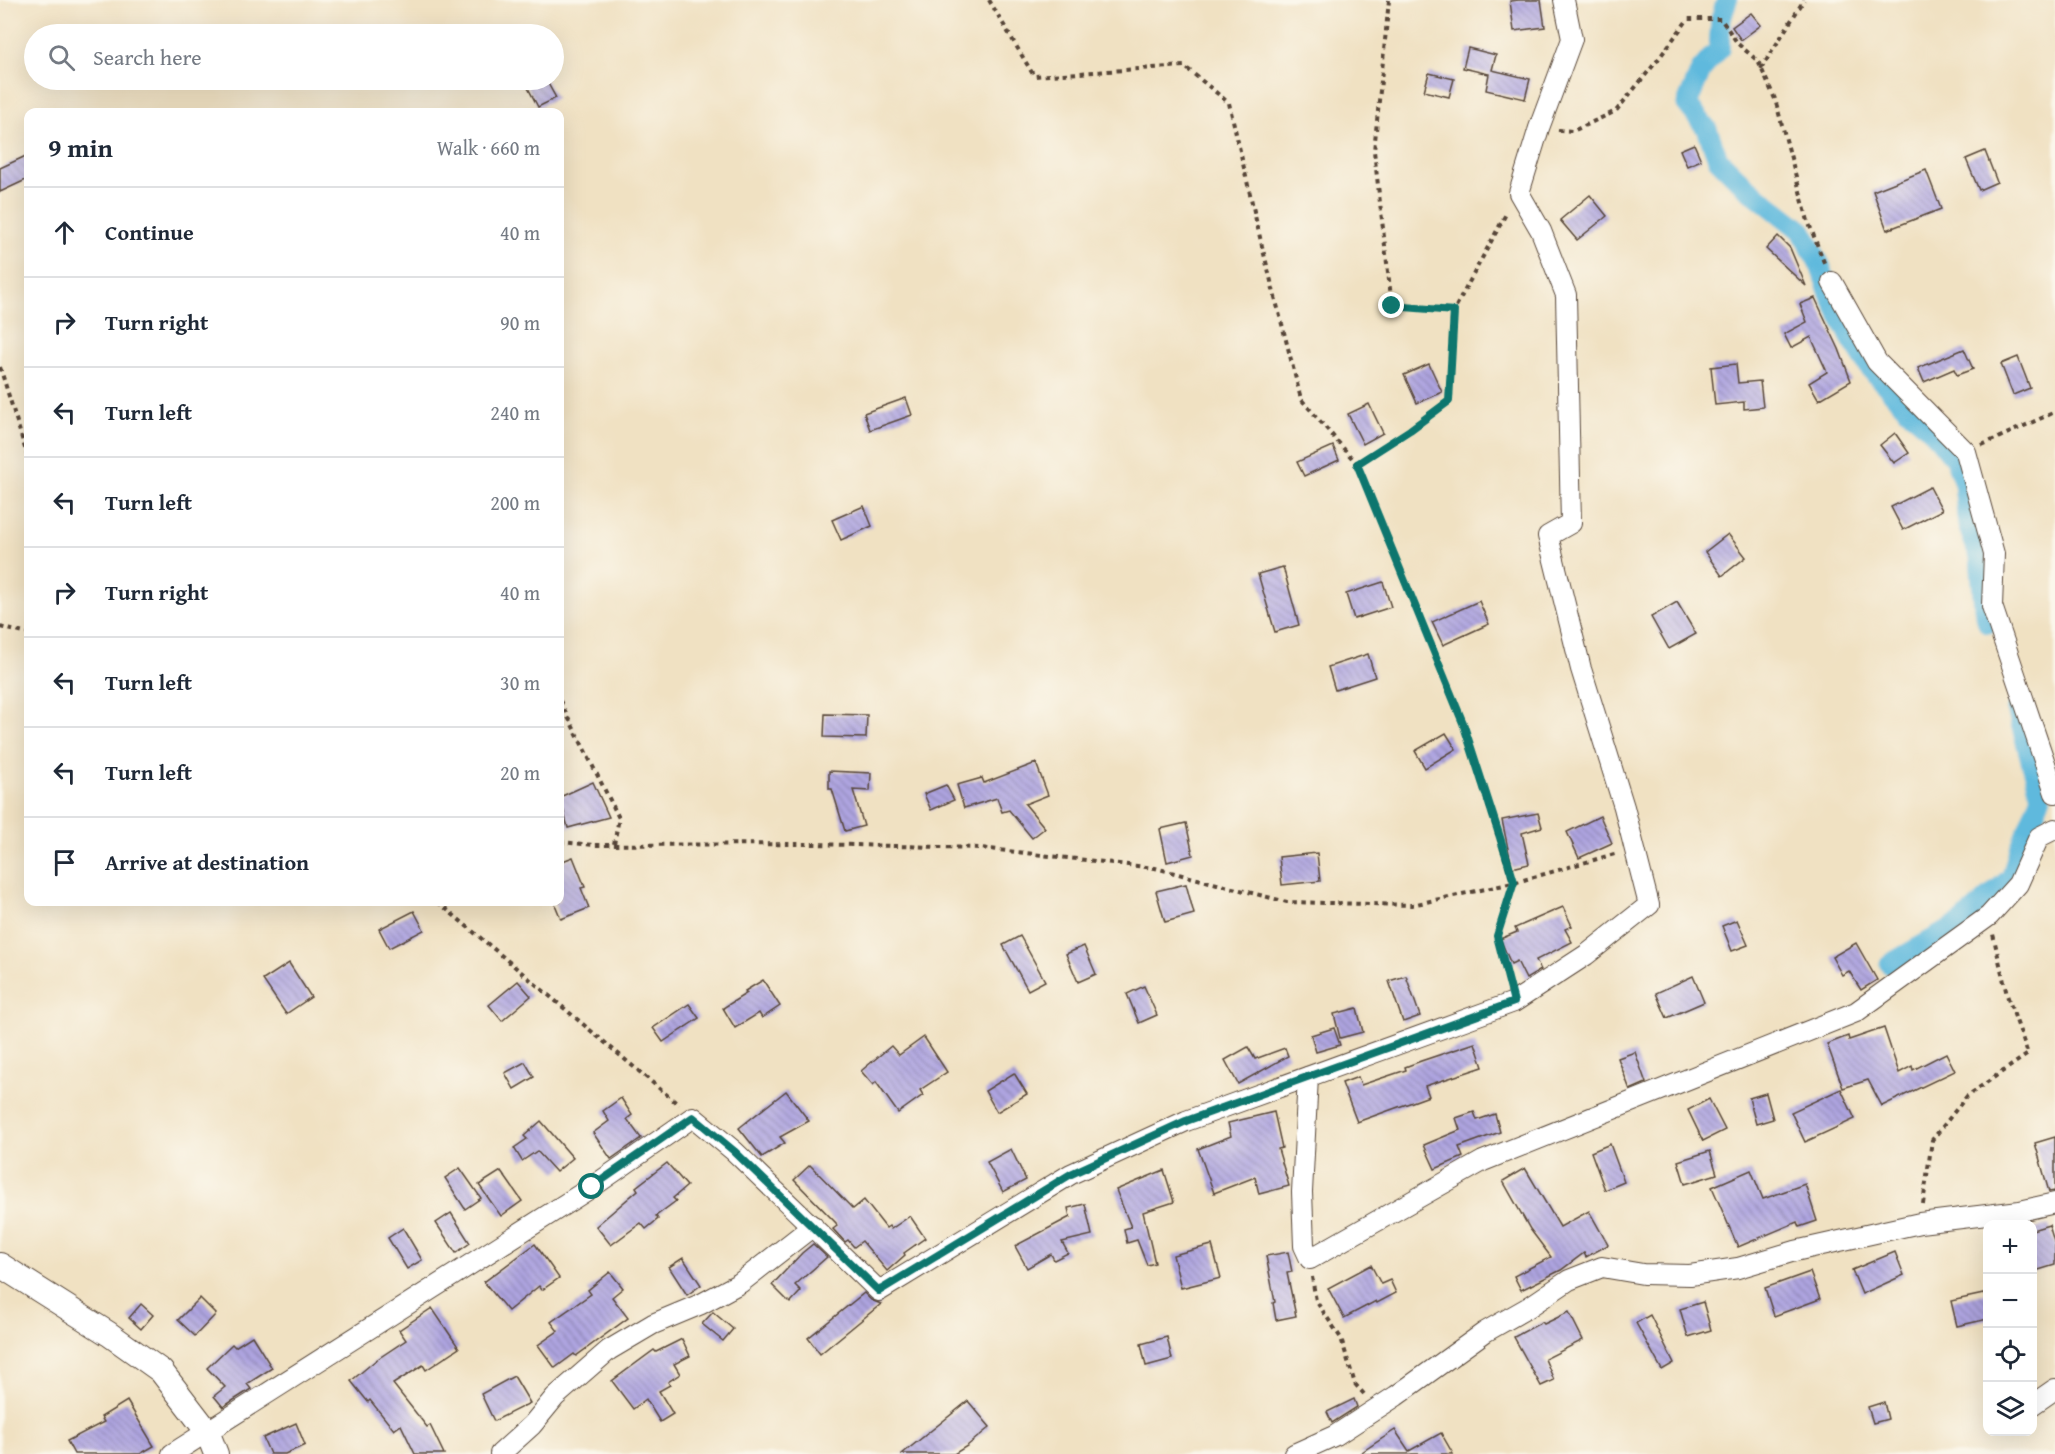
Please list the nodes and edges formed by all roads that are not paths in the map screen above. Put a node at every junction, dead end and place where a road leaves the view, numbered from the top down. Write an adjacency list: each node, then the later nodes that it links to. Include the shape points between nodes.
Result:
1 (1564, 0): 5 (street, via 1572,39 1519,193 1541,231 1566,295 1571,523 1548,536 1581,669 1624,807 1649,905 1586,955 1514,1002)
2 (1832, 282): 3 (street, via 1877,362 1966,452 1994,554 1992,606)
3 (2055, 793)
4 (2055, 829): 5 (street, via 2039,837 2018,884 1989,916 1856,1012 1483,1161 1310,1259 1304,1246 1302,1192)
5 (1308, 1077): 7 (street, via 1186,1121 1071,1174 879,1291)
6 (2055, 1203): 15 (street, via 2020,1212 1920,1223 1738,1268 1690,1275 1643,1274 1602,1266 1569,1280 1485,1332 1336,1435)
7 (813, 1226): 11 (street, via 693,1117 592,1187); 14 (street, via 740,1283 653,1324 609,1350 555,1397)
8 (0, 1264): 11 (street, via 161,1371)
9 (2055, 1389): 10 (street)
10 (2037, 1402)
11 (207, 1431): 12 (street); 13 (street)
12 (172, 1454)
13 (216, 1454)
14 (500, 1454)
15 (1294, 1454)

